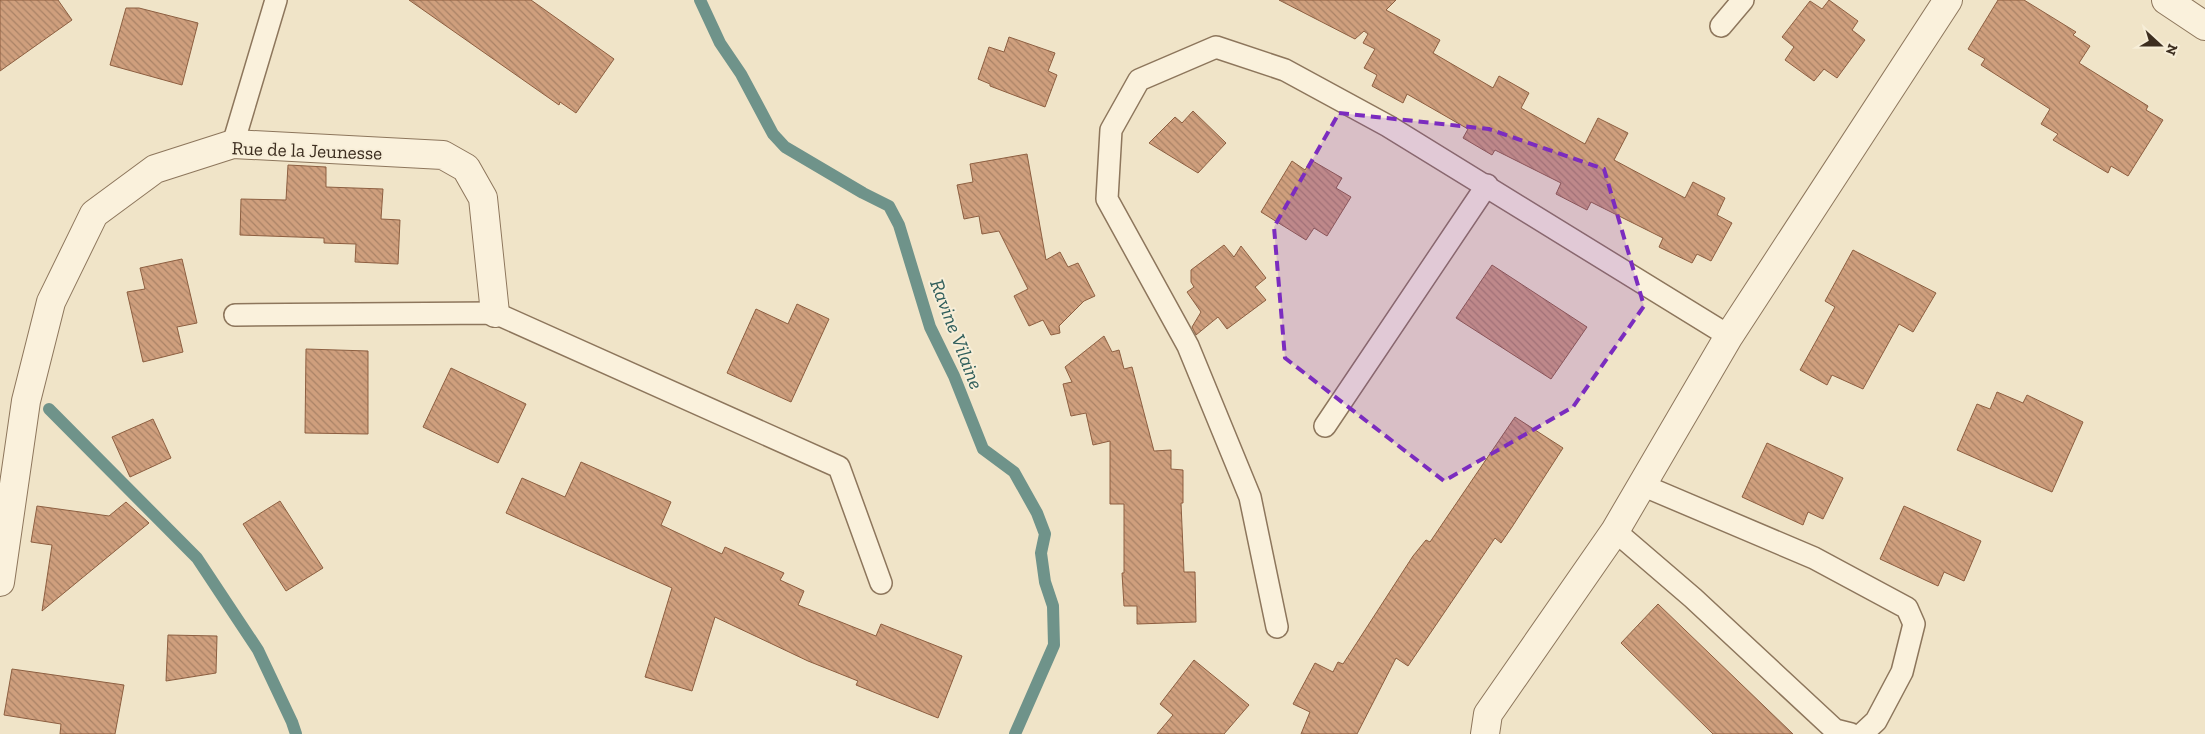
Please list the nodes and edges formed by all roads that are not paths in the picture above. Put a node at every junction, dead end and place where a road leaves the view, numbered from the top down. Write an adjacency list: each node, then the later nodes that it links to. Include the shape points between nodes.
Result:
1 (276, 0): 7 (lane)
2 (1743, 0): 5 (lane)
3 (1948, 0): 11 (street)
4 (2166, 0): 6 (street)
5 (1721, 26)
6 (2205, 26)
7 (233, 144): 9 (street, Rue de la Jeunesse, via 443,155 466,168 483,198); 15 (street, Rue de la Jeunesse, via 155,169 94,214 51,302 26,401)
8 (1487, 185): 11 (lane); 12 (lane); 17 (lane, via 1285,70 1216,47 1139,80 1111,130 1107,199 1188,346 1250,497)
9 (495, 313): 10 (lane); 16 (lane, via 839,467)
10 (235, 315)
11 (1729, 336): 13 (street)
12 (1325, 426)
13 (1642, 485): 14 (street); 20 (lane, via 1814,558 1907,608 1914,624 1902,672 1876,721)
14 (1615, 531): 18 (street, via 1488,714); 19 (lane, via 1693,598 1835,730)
15 (0, 582)
16 (881, 583)
17 (1277, 626)
18 (1485, 734)
19 (1851, 734)
20 (1862, 734)

